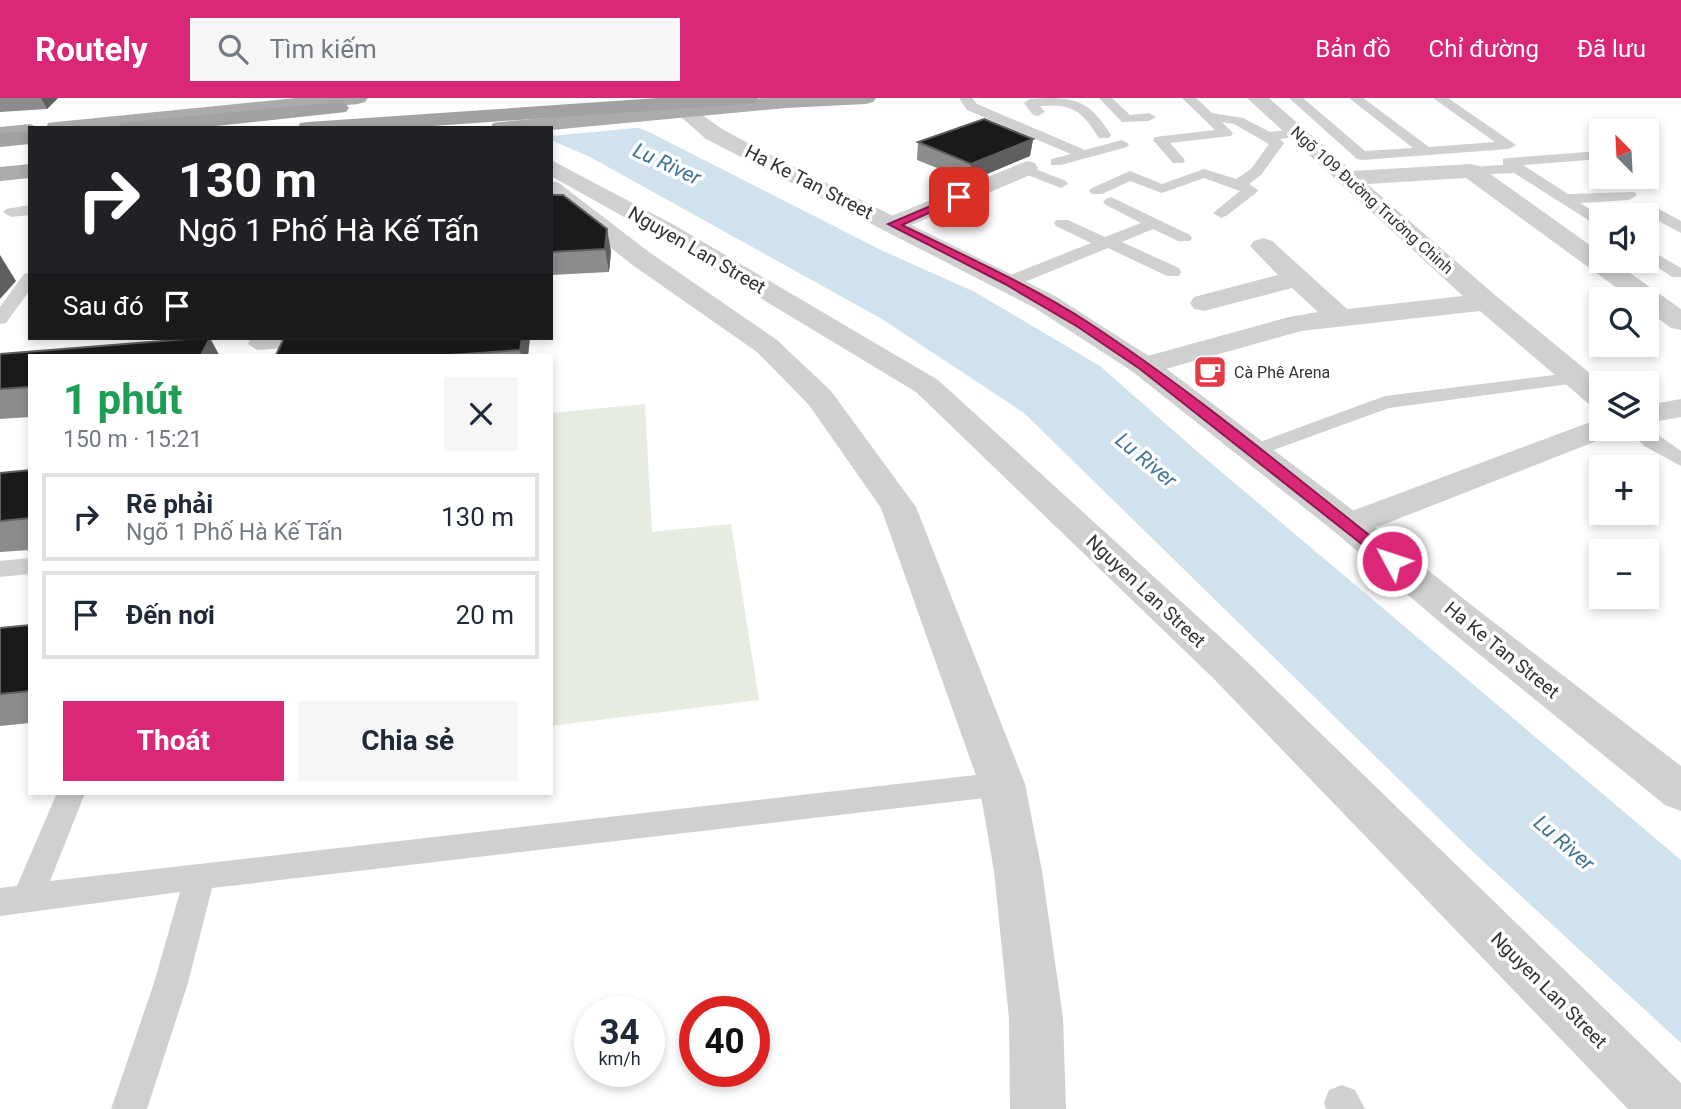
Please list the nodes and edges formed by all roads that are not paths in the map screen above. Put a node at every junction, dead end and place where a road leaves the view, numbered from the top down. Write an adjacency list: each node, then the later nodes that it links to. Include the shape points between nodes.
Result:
1 (582, 98): 19 (highway)
2 (748, 98): 22 (highway)
3 (812, 98): 14 (main road)
4 (866, 98): 14 (main road)
5 (965, 98): 34 (lane, via 972,107)
6 (1105, 98): 18 (lane, via 1127,119)
7 (1188, 98): 17 (lane)
8 (1257, 98): 26 (street, Ngõ 109 Đường Trường Chinh)
9 (1295, 98): 32 (lane, via 1362,156)
10 (1355, 98): 32 (lane)
11 (1439, 98): 32 (lane, via 1515,144)
12 (433, 99): 19 (highway)
13 (367, 100): 19 (highway); 20 (main road)
14 (786, 102): 16 (main road)
15 (1043, 104): 27 (lane, via 1068,99 1080,104 1091,112)
16 (684, 111): 23 (main road); 59 (street, Ha Ke Tan Street, via 714,134)
17 (1208, 116): 28 (lane, via 1238,121); 37 (lane, via 1226,133 1160,140)
18 (1149, 117)
19 (289, 120): 21 (highway)
20 (78, 126)
21 (169, 126)
22 (337, 126)
23 (522, 126)
24 (28, 130): 25 (main road)
25 (0, 133)
26 (1296, 133): 28 (lane); 45 (street, Ngõ 109 Đường Trường Chinh)
27 (1104, 135)
28 (1268, 136): 47 (lane, via 1277,143 1256,172)
29 (28, 137): 30 (highway)
30 (0, 140)
31 (1122, 144): 34 (lane)
32 (1426, 151)
33 (28, 153): 35 (highway)
34 (1083, 154): 38 (lane)
35 (0, 156)
36 (1589, 156): 39 (lane, via 1508,162)
37 (1178, 160)
38 (1056, 162)
39 (1517, 168): 42 (lane); 50 (lane)
40 (1026, 169): 46 (lane); 59 (street)
41 (28, 171): 43 (main road)
42 (1471, 171): 45 (street); 74 (street)
43 (0, 174)
44 (553, 175): 89 (street, via 640,258 767,346 820,398 898,507); 96 (street, Nguyen Lan Street, via 667,232 927,386 1227,667)
45 (1348, 178): 70 (street, Ngõ 109 Đường Trường Chinh)
46 (1061, 184)
47 (1238, 185): 48 (lane, via 1204,173 1162,189 1130,175); 54 (lane, via 1251,190)
48 (1097, 191)
49 (1629, 195): 50 (lane)
50 (1566, 200): 55 (lane)
51 (1111, 202): 58 (lane)
52 (28, 211): 53 (lane)
53 (11, 212)
54 (1221, 212)
55 (1589, 214)
56 (1659, 214): 60 (lane)
57 (1062, 223): 62 (lane)
58 (1154, 223): 61 (lane); 62 (lane)
59 (893, 224): 69 (street, Ha Ke Tan Street)
60 (1681, 228)
61 (1184, 238)
62 (1106, 242): 65 (lane); 69 (lane)
63 (1263, 246): 67 (street)
64 (1659, 261): 66 (lane)
65 (1173, 272)
66 (1678, 273)
67 (1297, 278): 71 (street); 72 (street)
68 (28, 281): 73 (lane)
69 (1009, 282): 77 (street, Ha Ke Tan Street)
70 (1486, 302): 72 (street, Ngõ 109 Đường Trường Chinh); 78 (street, Ngõ 109 Đường Trường Chinh)
71 (1204, 303)
72 (1339, 317): 77 (street, Ngõ 109 Đường Trường Chinh, via 1300,323)
73 (0, 319)
74 (1681, 322)
75 (322, 340): 76 (lane)
76 (257, 346)
77 (1144, 366): 84 (street, Ha Ke Tan Street)
78 (1578, 378): 79 (street, Ngõ 109 Đường Trường Chinh); 84 (lane, via 1385,402)
79 (1589, 388)
80 (1681, 408): 81 (street)
81 (1659, 413)
82 (1589, 433): 86 (street)
83 (1650, 441): 85 (lane)
84 (1253, 451): 86 (street, Ha Ke Tan Street)
85 (1681, 460)
86 (1349, 525): 90 (street, Ha Ke Tan Street)
87 (28, 566): 88 (lane)
88 (0, 569)
89 (1002, 785): 92 (lane); 95 (street, via 1036,1018)
90 (1681, 792)
91 (70, 795): 93 (lane)
92 (200, 876): 93 (lane); 94 (lane, via 171,984)
93 (14, 901)
94 (129, 1109)
95 (1038, 1109)
96 (1667, 1109)

